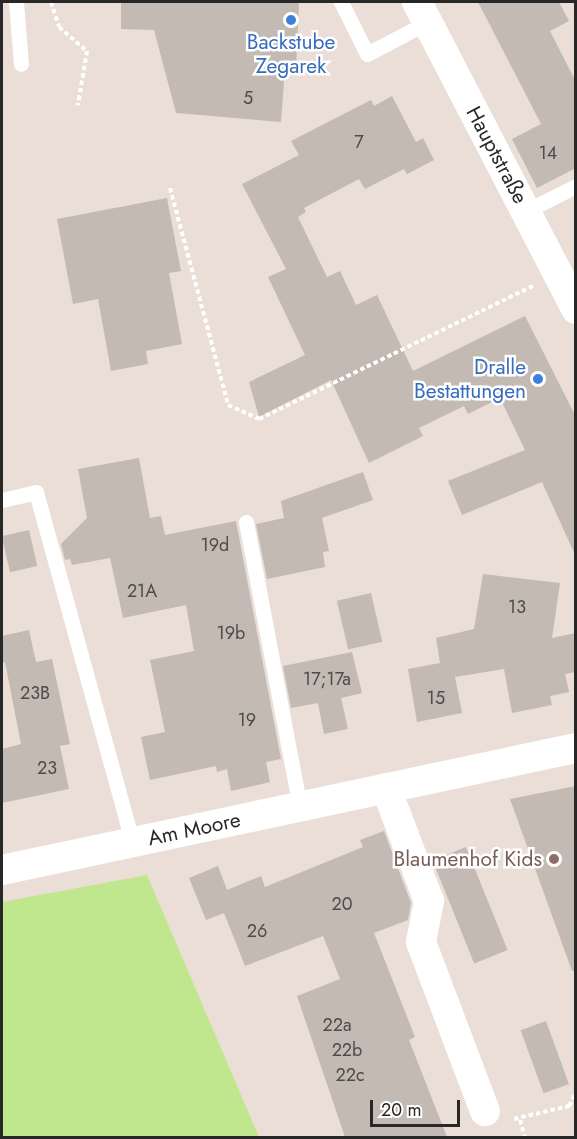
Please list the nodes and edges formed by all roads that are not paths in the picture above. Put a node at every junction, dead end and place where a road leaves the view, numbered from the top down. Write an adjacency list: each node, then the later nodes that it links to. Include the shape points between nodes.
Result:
1 (16, 2): 4 (lane)
2 (341, 2): 3 (lane, via 367,54)
3 (424, 8): 6 (street, Hauptstraße)
4 (21, 64)
5 (576, 186): 6 (lane)
6 (526, 211): 7 (street, Hauptstraße)
7 (576, 309)
8 (2, 500): 13 (lane, via 36,492)
9 (246, 522): 12 (lane)
10 (576, 748): 11 (street, Am Moore)
11 (386, 788): 12 (street, Am Moore); 15 (street, via 429,902 421,942)
12 (300, 807): 13 (street, Am Moore)
13 (133, 843): 14 (street, Am Moore)
14 (2, 870)
15 (485, 1111)

